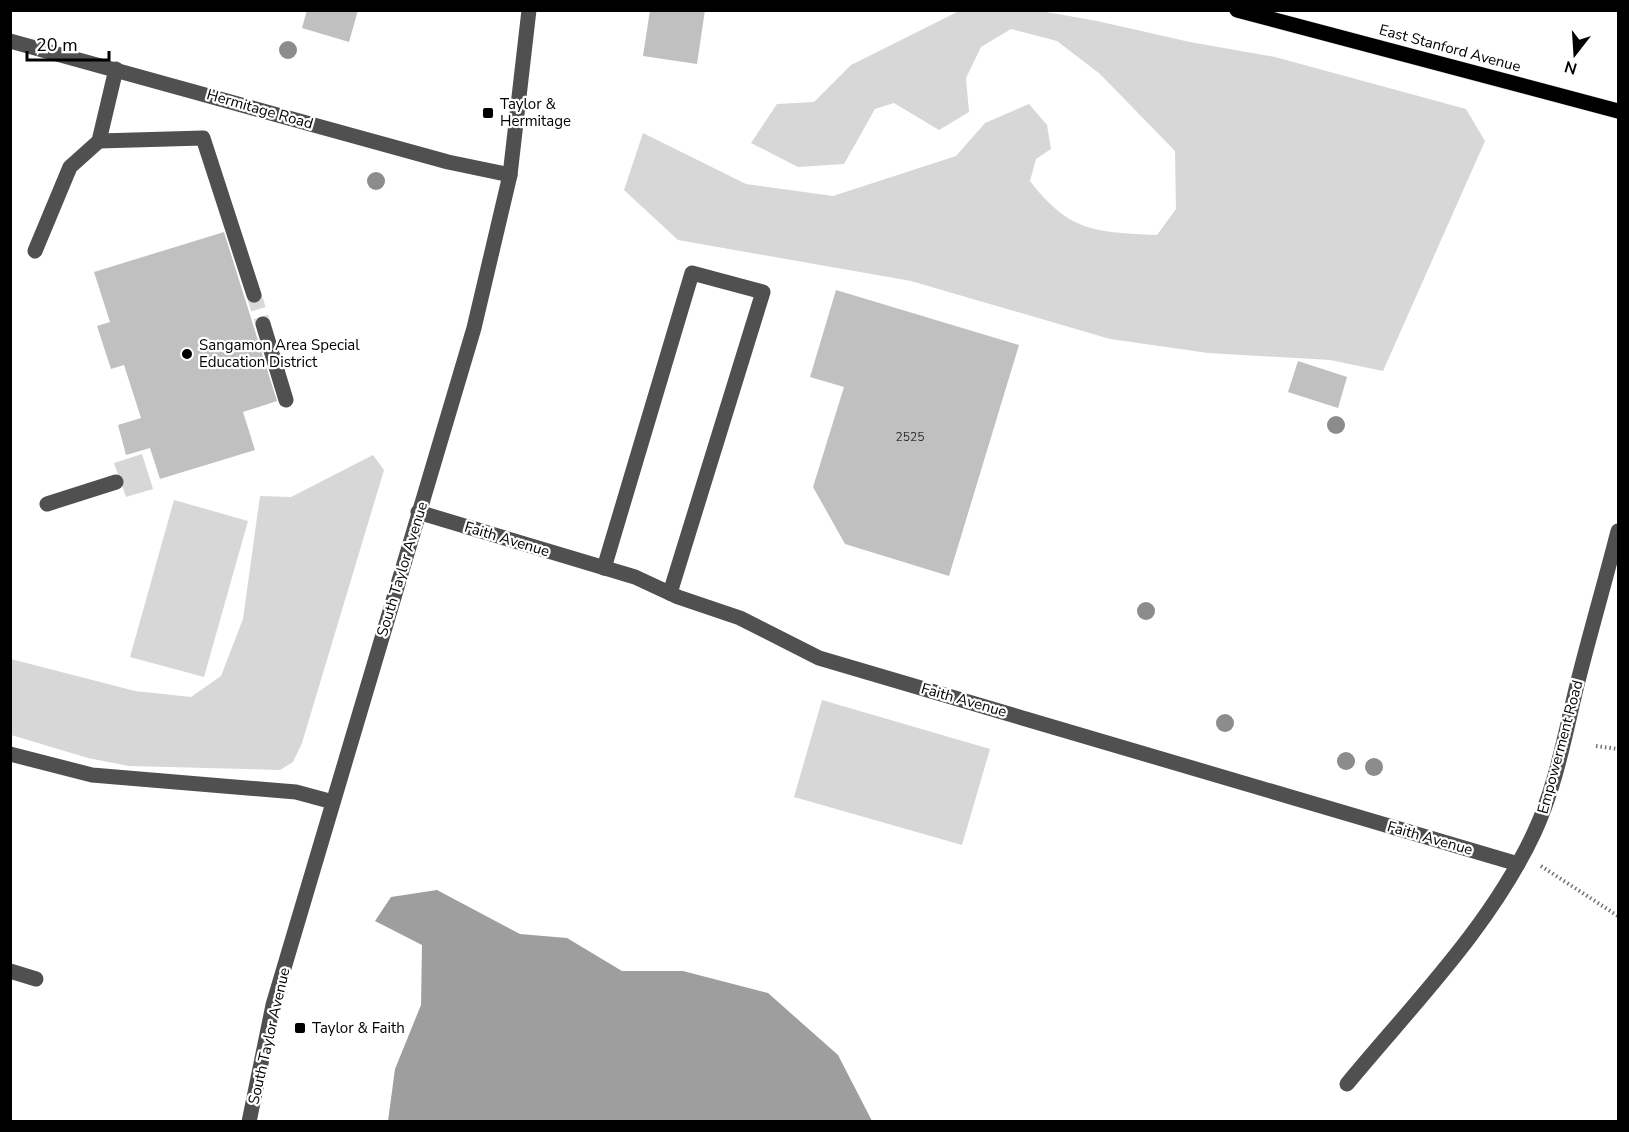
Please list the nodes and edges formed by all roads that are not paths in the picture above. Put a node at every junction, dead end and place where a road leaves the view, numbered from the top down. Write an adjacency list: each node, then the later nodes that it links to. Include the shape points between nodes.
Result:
1 (529, 10): 7 (street, South Taylor Avenue)
2 (1237, 10): 5 (main road, East Stanford Avenue)
3 (10, 41): 4 (street, Hermitage Road)
4 (116, 69): 6 (street); 7 (street, Hermitage Road, via 448,162)
5 (1618, 111)
6 (99, 141): 8 (street, via 70,167); 9 (street, via 202,138)
7 (510, 175): 14 (street, South Taylor Avenue, via 474,328)
8 (35, 252)
9 (254, 295)
10 (263, 324): 11 (street)
11 (286, 400)
12 (116, 482): 13 (street)
13 (47, 504)
14 (418, 512): 16 (street, Faith Avenue); 19 (street, South Taylor Avenue)
15 (1618, 531): 20 (street, Empowerment Road, via 1544,811)
16 (604, 568): 17 (street, Faith Avenue); 17 (street, via 692,273 763,292)
17 (670, 593): 20 (street, Faith Avenue, via 740,618 819,657)
18 (10, 754): 19 (street, via 92,775 296,792)
19 (333, 802): 24 (street, South Taylor Avenue, via 273,1005)
20 (1518, 864): 23 (street, Empowerment Road, via 1478,926)
21 (10, 971): 22 (street)
22 (36, 979)
23 (1347, 1084)
24 (249, 1122)

